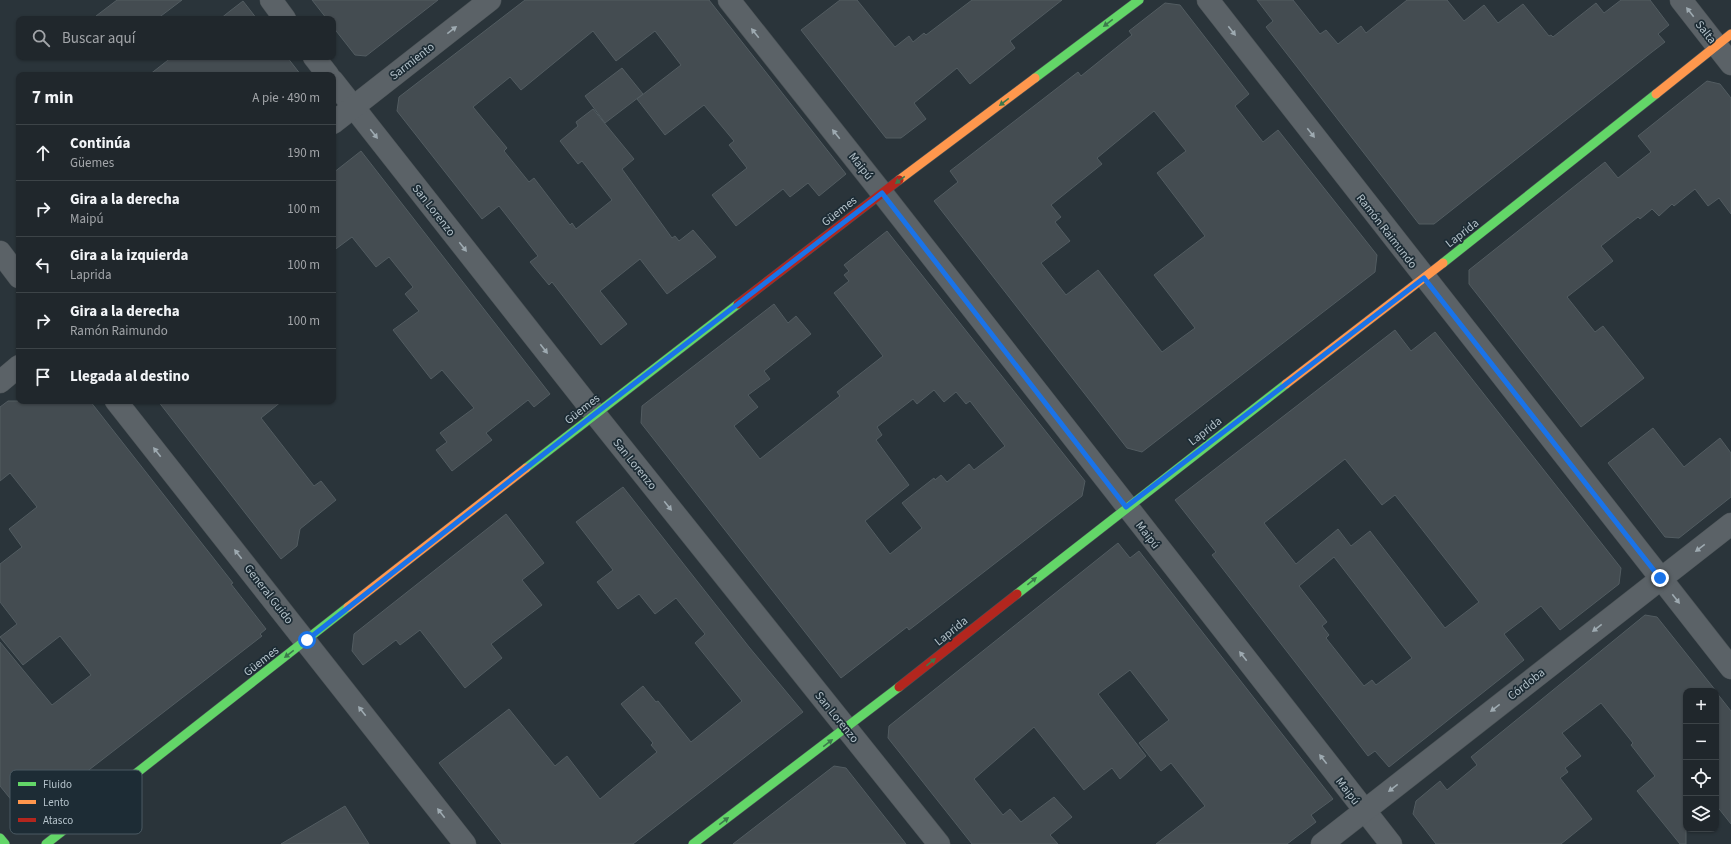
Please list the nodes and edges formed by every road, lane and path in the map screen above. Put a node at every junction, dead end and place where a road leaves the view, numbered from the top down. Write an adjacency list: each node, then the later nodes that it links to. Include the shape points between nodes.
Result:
1 (270, 0): 7 (street)
2 (490, 0): 13 (street, Sarmiento, one-way to 2)
3 (728, 0): 15 (street, Maipú, one-way to 3)
4 (1139, 0): 15 (street, Güemes, one-way to 15)
5 (1208, 0): 18 (street, Ramón Raimundo, one-way to 18)
6 (1681, 0): 8 (street, Salta, one-way to 6)
7 (283, 16)
8 (1724, 40): 10 (street, Salta); 18 (street, Laprida)
9 (316, 60): 11 (street)
10 (1731, 64)
11 (326, 72)
12 (336, 85): 13 (street, San Lorenzo)
13 (353, 107): 14 (street, Sarmiento); 22 (street, San Lorenzo, one-way to 22)
14 (336, 120)
15 (882, 193): 22 (street, Güemes); 23 (street, Maipú)
16 (0, 252): 17 (street)
17 (16, 273)
18 (1424, 278): 23 (street, Laprida); 25 (street, Ramón Raimundo)
19 (16, 369): 20 (street)
20 (0, 382)
21 (118, 404): 26 (street, General Guido, one-way to 21)
22 (595, 414): 26 (street, Güemes); 28 (street, San Lorenzo, one-way to 28)
23 (1126, 507): 28 (street, Laprida, one-way to 23); 30 (street, Maipú, one-way to 23)
24 (1731, 524): 25 (street, Córdoba, one-way to 25)
25 (1660, 578): 27 (street, Ramón Raimundo, one-way to 27); 30 (street, Córdoba, one-way to 30)
26 (307, 640): 29 (street, Güemes, one-way to 29); 35 (street, General Guido, one-way to 26)
27 (1731, 668)
28 (846, 729): 36 (street, Laprida, one-way to 28); 37 (street, San Lorenzo)
29 (141, 770)
30 (1364, 811): 38 (street, Córdoba); 39 (street, Maipú)
31 (59, 834): 34 (street, Güemes, one-way to 34)
32 (0, 838): 33 (street)
33 (5, 844)
34 (46, 844)
35 (465, 844)
36 (693, 844)
37 (939, 844)
38 (1322, 844)
39 (1391, 844)

